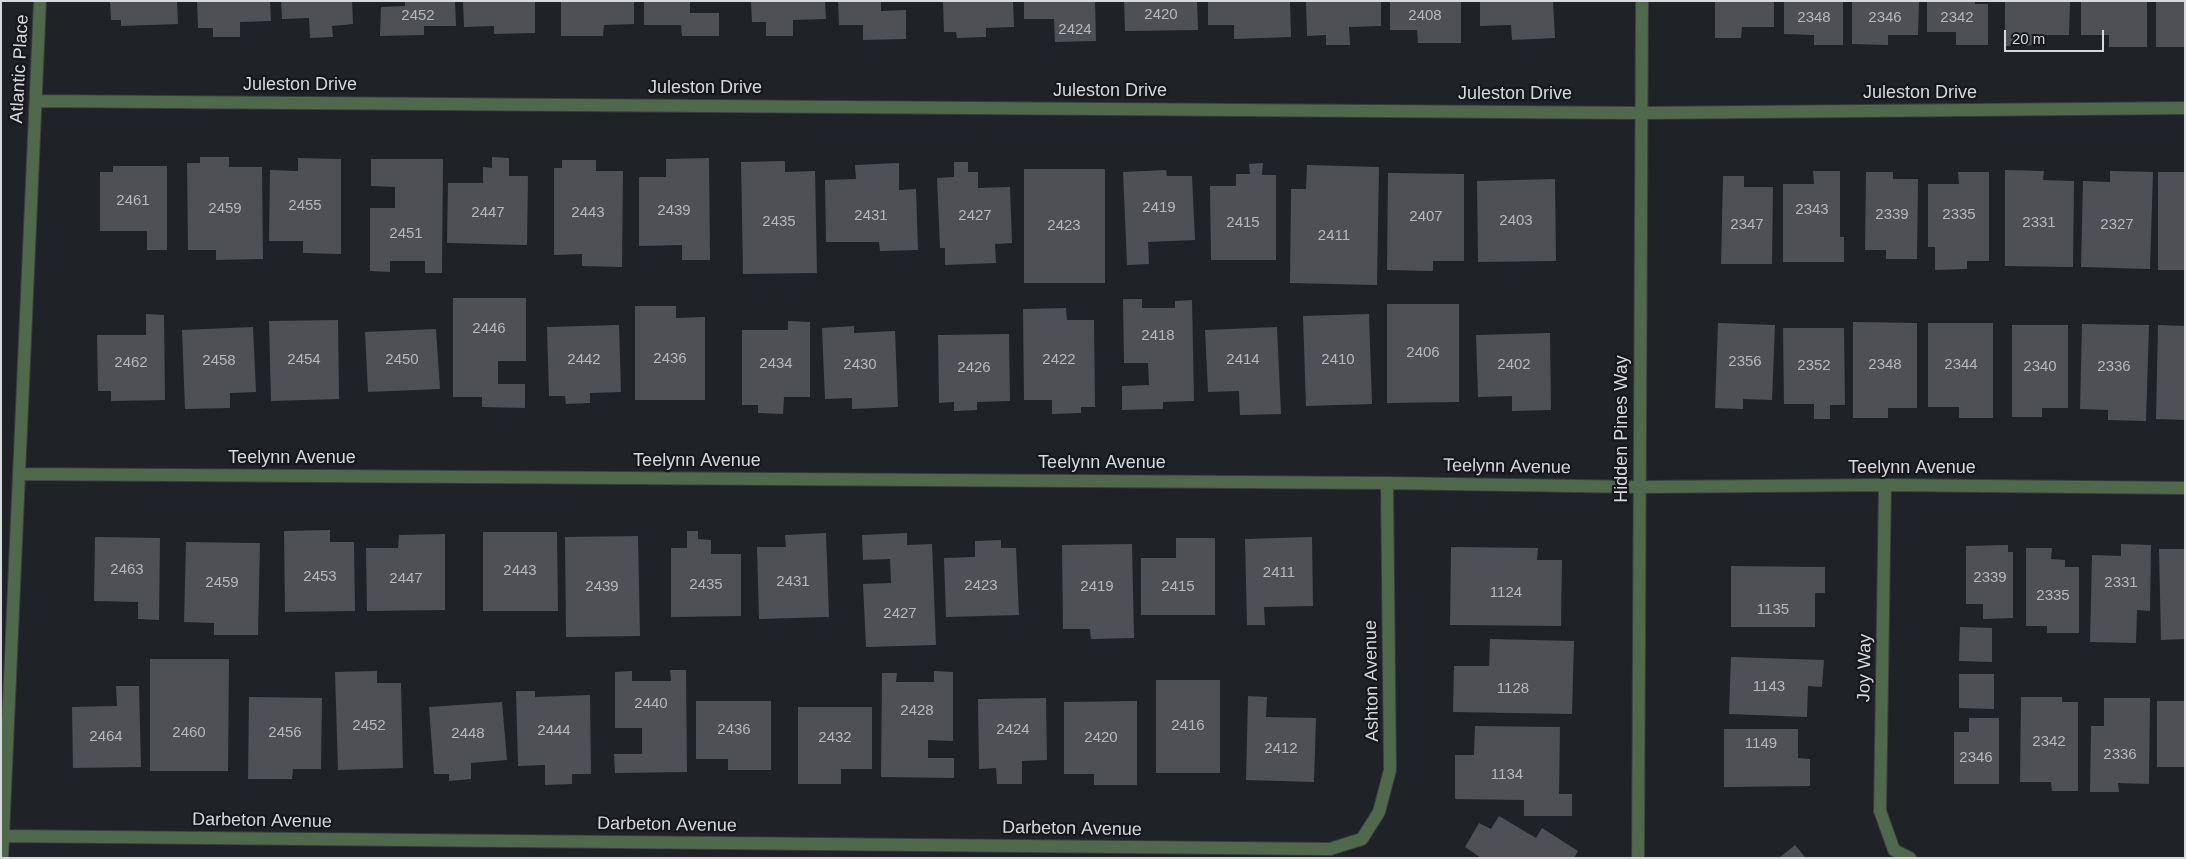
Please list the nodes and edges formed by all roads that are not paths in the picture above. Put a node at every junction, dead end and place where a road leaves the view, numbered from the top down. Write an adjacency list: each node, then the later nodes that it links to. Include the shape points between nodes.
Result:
1 (40, 1): 3 (street, Atlantic Place)
2 (1642, 1): 5 (street, Hidden Pines Way)
3 (36, 101): 5 (street, Juleston Drive); 6 (street, Atlantic Place)
4 (2185, 108): 5 (street, Juleston Drive)
5 (1642, 113): 9 (street, Hidden Pines Way)
6 (19, 474): 7 (street, Teelynn Avenue); 11 (street, Atlantic Place)
7 (1387, 483): 9 (street, Teelynn Avenue); 12 (street, Ashton Avenue, via 1390,770 1378,812 1362,839)
8 (1885, 485): 9 (street, Teelynn Avenue); 10 (street, Teelynn Avenue); 15 (street, Joy Way, via 1880,811 1894,850)
9 (1639, 486): 14 (street, Hidden Pines Way)
10 (2185, 488)
11 (4, 836): 12 (street, Darbeton Avenue); 13 (street, Atlantic Place)
12 (1330, 850)
13 (2, 858)
14 (1638, 858)
15 (1910, 858)

